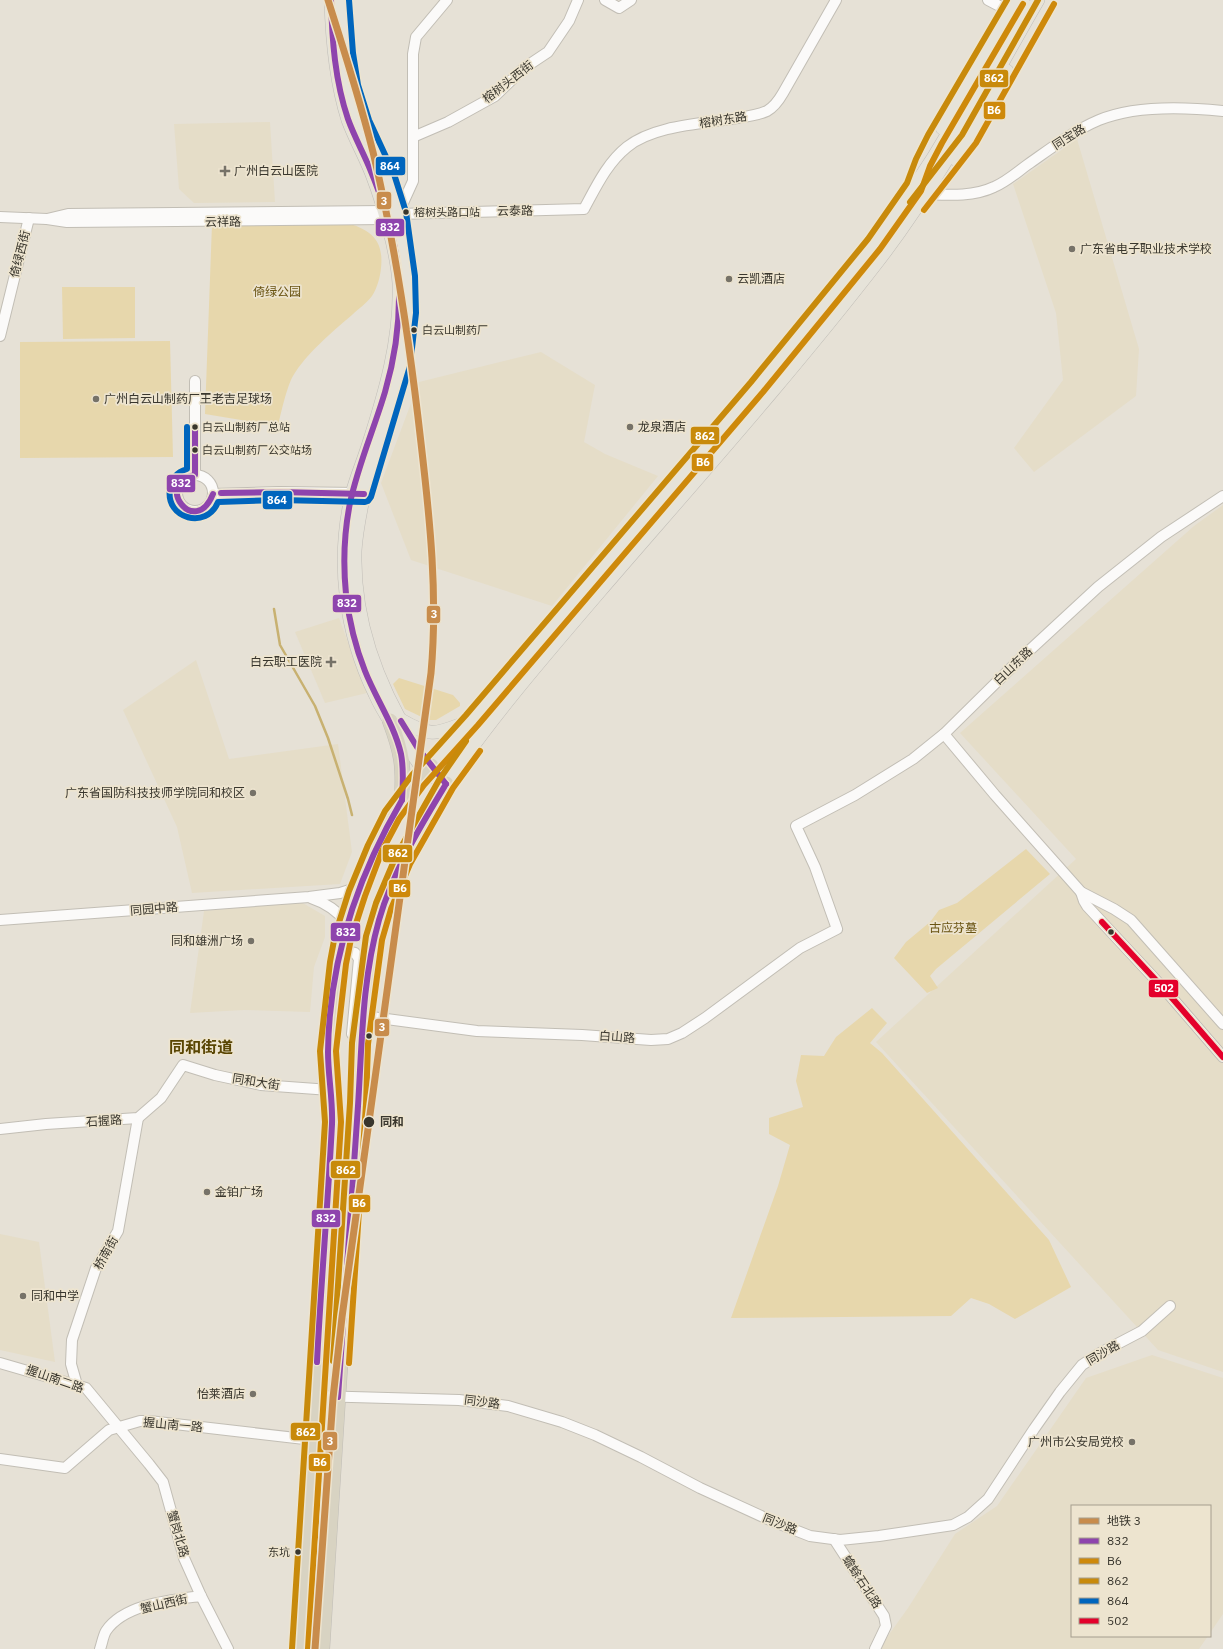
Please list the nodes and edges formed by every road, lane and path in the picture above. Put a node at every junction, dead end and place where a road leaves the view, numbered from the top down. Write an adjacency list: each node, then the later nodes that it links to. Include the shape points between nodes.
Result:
1 (331, 0): 18 (main road, via 335,54 345,110)
2 (341, 0): 18 (main road, via 344,54 353,97 386,176)
3 (447, 0): 14 (street, via 416,37 413,54)
4 (578, 0): 14 (street, 榕树头西街, via 569,21 548,52 524,68 495,96 448,122)
5 (604, 0): 6 (street, via 619,8)
6 (631, 0)
7 (836, 0): 17 (street, 榕树东路, via 783,93 768,110 746,117 665,130 641,138 627,146 613,161)
8 (988, 0): 12 (street)
9 (1028, 0): 15 (main road)
10 (1038, 0): 15 (main road)
11 (1047, 0): 16 (main road, via 969,139 943,174)
12 (1013, 6): 16 (main road, via 935,139 923,163)
13 (1223, 111): 16 (street, 同宝路, via 1150,110 1110,116 1075,132 994,187 962,195)
14 (413, 137): 18 (street, via 413,181)
15 (938, 161): 16 (main road)
16 (920, 190): 27 (main road, via 757,387); 28 (main road, via 892,242 807,350)
17 (584, 209): 18 (street, 云泰路)
18 (389, 215): 20 (street, 云祥路, via 68,214 47,219); 24 (main road, via 407,276 406,336 398,378)
19 (0, 217): 20 (street, 云祥路)
20 (29, 218): 21 (street, 倚绿西街)
21 (0, 336)
22 (196, 381): 23 (street)
23 (194, 475): 25 (street, via 209,482); 25 (street, via 179,484 177,496 182,506 192,511 204,509 209,505)
24 (358, 493): 25 (street); 30 (main road, via 345,537 348,608 357,650 371,686)
25 (213, 494)
26 (1223, 496): 31 (street, 白山东路, via 1150,545 1098,587)
27 (535, 646): 28 (main road); 29 (main road)
28 (546, 655): 33 (main road, via 481,734)
29 (472, 720): 30 (main road, via 434,733); 32 (main road)
30 (395, 721): 32 (main road); 34 (highway, via 402,759)
31 (944, 734): 36 (street); 40 (street, 白山东路, via 886,776 796,826 815,867)
32 (428, 769): 33 (main road); 34 (highway)
33 (446, 784): 42 (highway, via 403,860 383,906 371,957)
34 (402, 800): 35 (highway, via 380,837)
35 (359, 887): 37 (street, 同园中路, via 340,893); 39 (highway)
36 (1081, 892): 43 (street, via 1131,920); 45 (street, via 1087,906)
37 (309, 897): 38 (street, 同园中路); 39 (street, via 334,909)
38 (0, 920)
39 (347, 923): 41 (highway)
40 (837, 929): 42 (street, 白山路, via 800,948 705,1018 668,1039 477,1031)
41 (340, 950): 44 (street, via 355,953 359,959 352,1034); 47 (highway, via 329,1037)
42 (364, 1016): 44 (highway)
43 (1223, 1024)
44 (360, 1044): 54 (highway)
45 (1223, 1057)
46 (183, 1065): 47 (street, 同和大街, via 261,1085); 48 (street, 石握路, via 161,1098)
47 (330, 1090): 53 (highway, via 332,1122)
48 (138, 1118): 49 (street, 石握路); 52 (street, 桥南街, via 118,1231 96,1268 72,1340 72,1364)
49 (0, 1129)
50 (1170, 1306): 59 (street, 同沙路, via 1142,1331 1082,1365 1034,1429 988,1499 968,1517 953,1524 879,1536)
51 (0, 1363): 52 (street, 握山南二路)
52 (77, 1385): 55 (street, 握山南二路, via 86,1388)
53 (316, 1396): 54 (street, 同沙路); 56 (highway)
54 (338, 1397): 57 (highway); 59 (street, 同沙路, via 465,1400 527,1410 595,1435 772,1521 810,1536)
55 (117, 1426): 56 (street, 握山南一路, via 150,1421); 58 (street, 握山南一路, via 99,1436 65,1468); 60 (street, 蟹岗北路, via 163,1482 184,1558)
56 (313, 1440): 57 (street, 握山南一路); 63 (highway)
57 (334, 1441): 64 (highway)
58 (0, 1459)
59 (834, 1539): 65 (street, 蟾蜍石北路, via 884,1616 886,1626)
60 (200, 1596): 61 (street, 蟹山西街, via 158,1602 130,1613 106,1632); 62 (street, 蟹岗北路)
61 (100, 1649)
62 (228, 1649)
63 (300, 1649)
64 (322, 1649)
65 (875, 1649)

